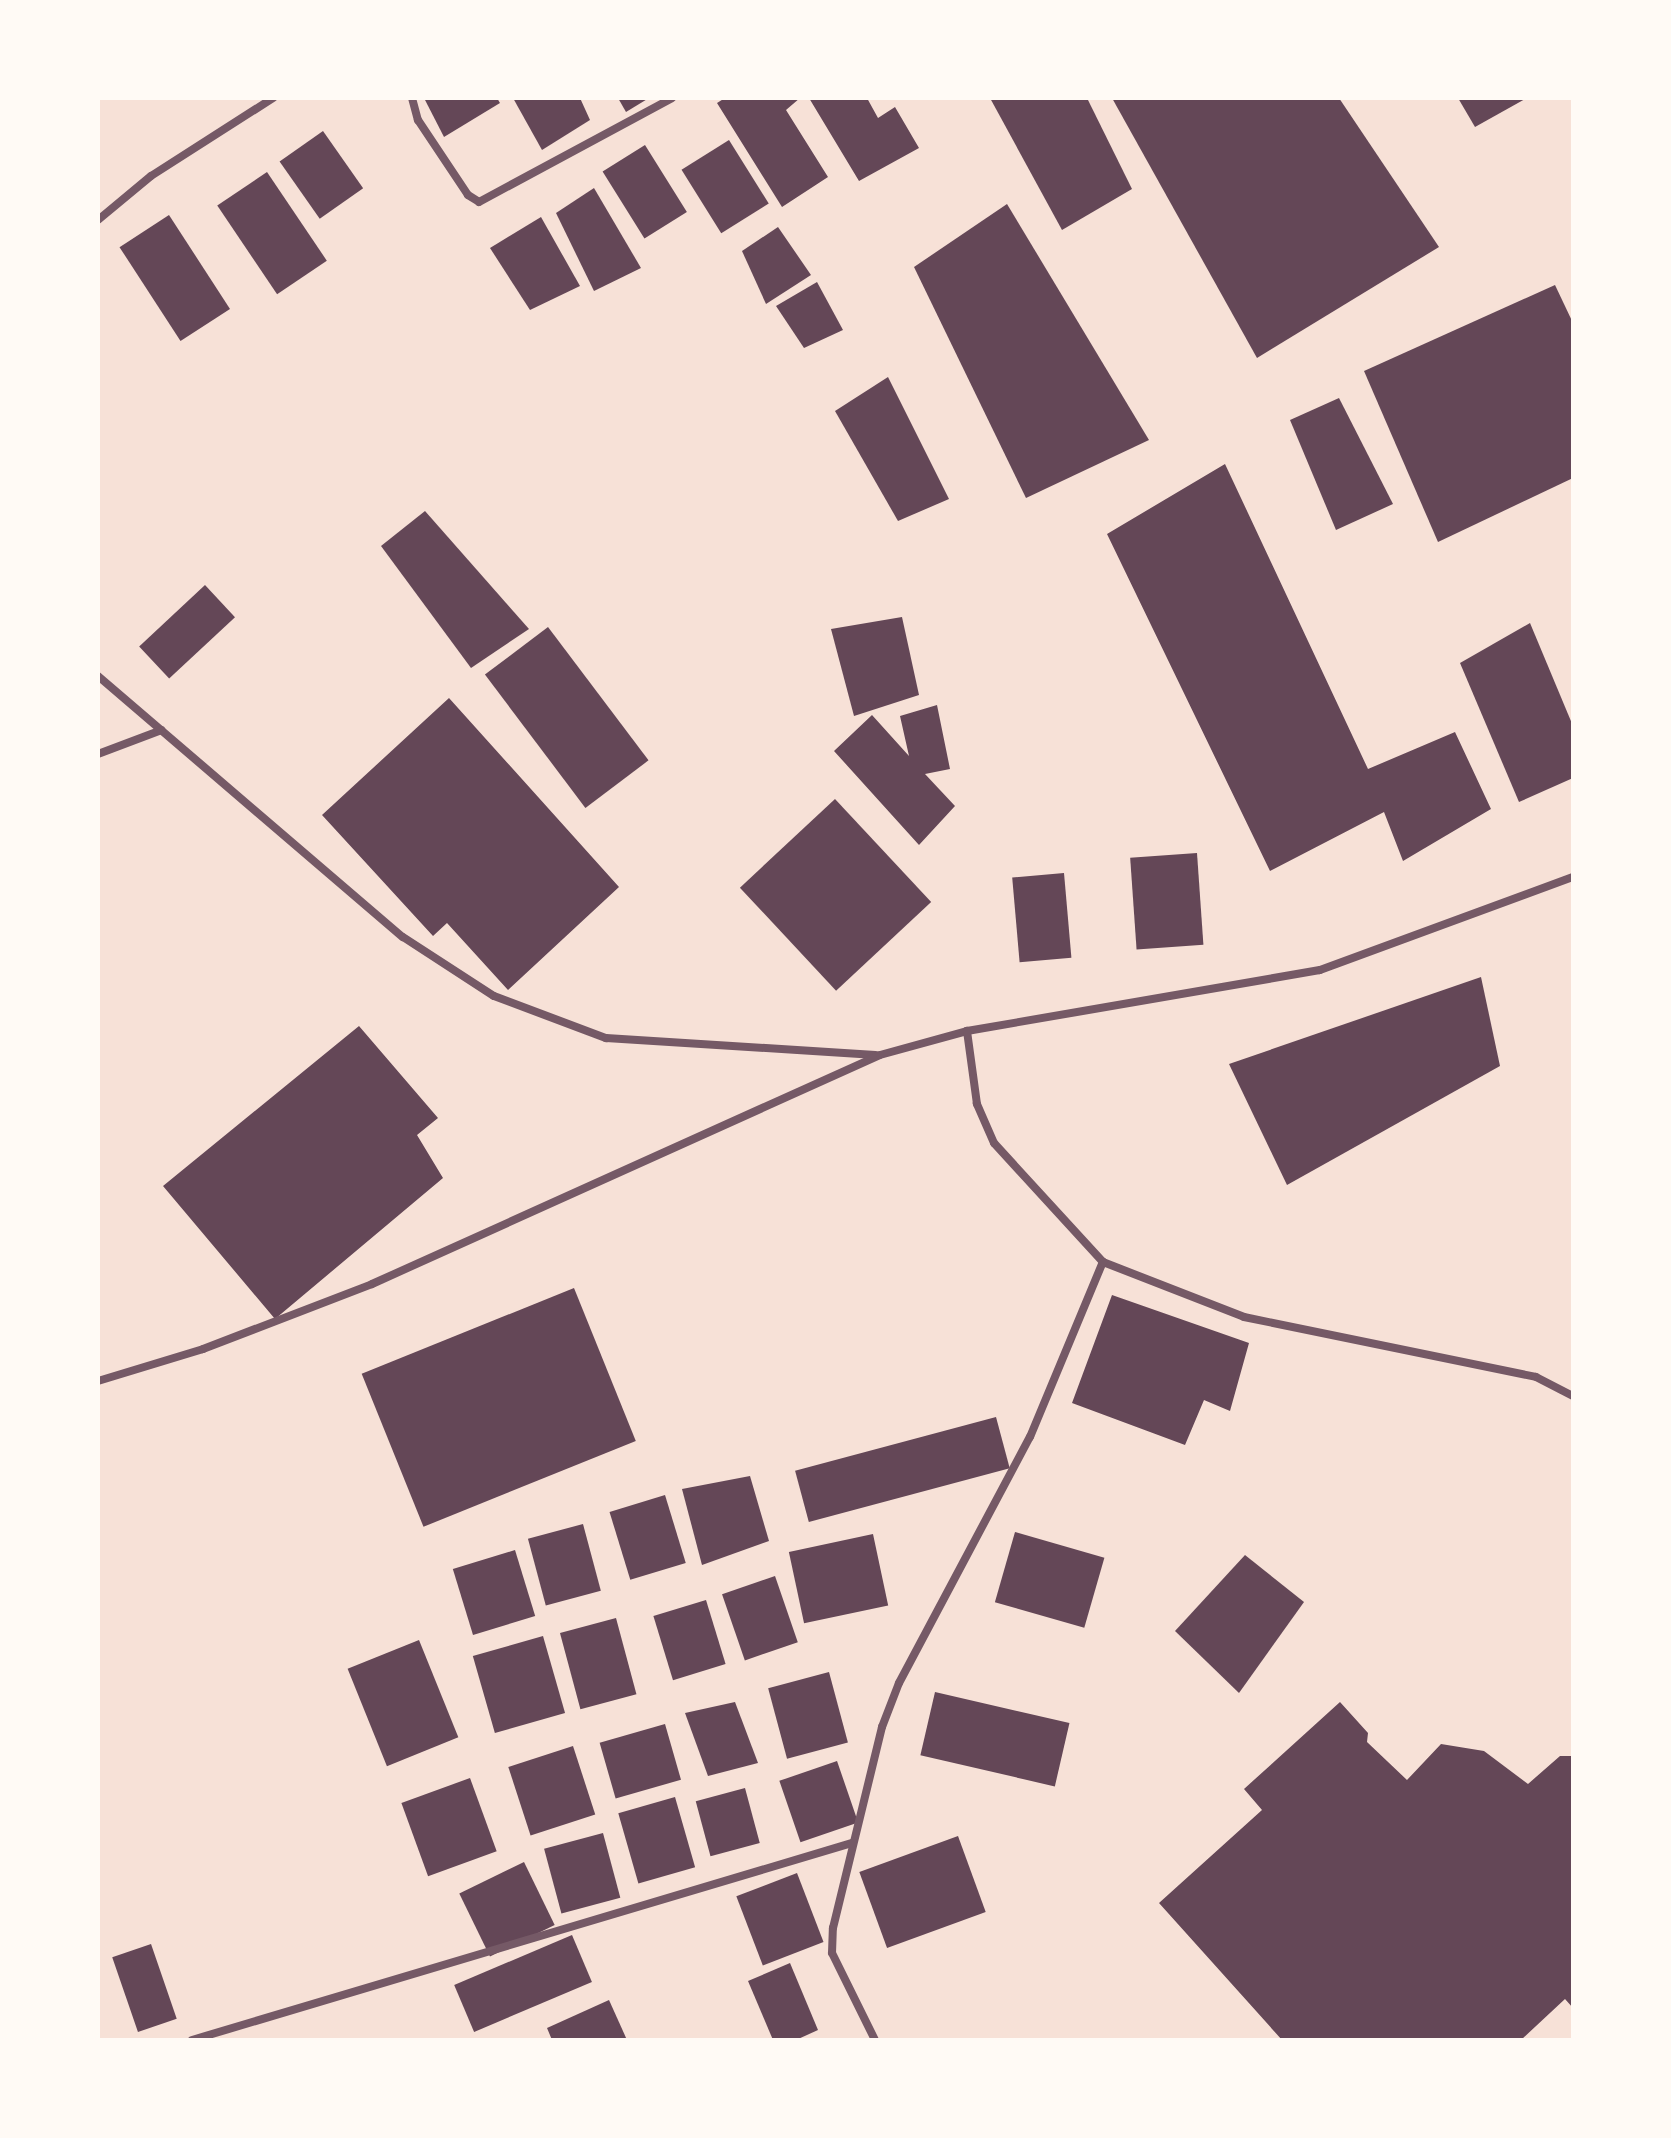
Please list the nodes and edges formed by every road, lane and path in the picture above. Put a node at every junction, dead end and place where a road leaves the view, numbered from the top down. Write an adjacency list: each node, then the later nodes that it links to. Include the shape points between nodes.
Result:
1 (273, 98): 4 (street, via 151,176)
2 (412, 98): 3 (street, via 418,120 468,195 479,202)
3 (672, 98)
4 (98, 220)
5 (98, 676): 6 (street)
6 (162, 730): 7 (street); 10 (street, via 403,937 494,996 606,1038)
7 (98, 754)
8 (1573, 877): 9 (street, via 1320,970)
9 (967, 1031): 10 (street); 11 (street, via 974,1093 994,1143)
10 (880, 1055): 12 (street, via 372,1284 203,1349)
11 (1103, 1262): 13 (street, via 1244,1317 1536,1377); 14 (street, via 1010,1479 899,1683)
12 (98, 1381)
13 (1573, 1396)
14 (852, 1843): 15 (street); 16 (street, via 832,1953)
15 (192, 2040)
16 (875, 2040)

